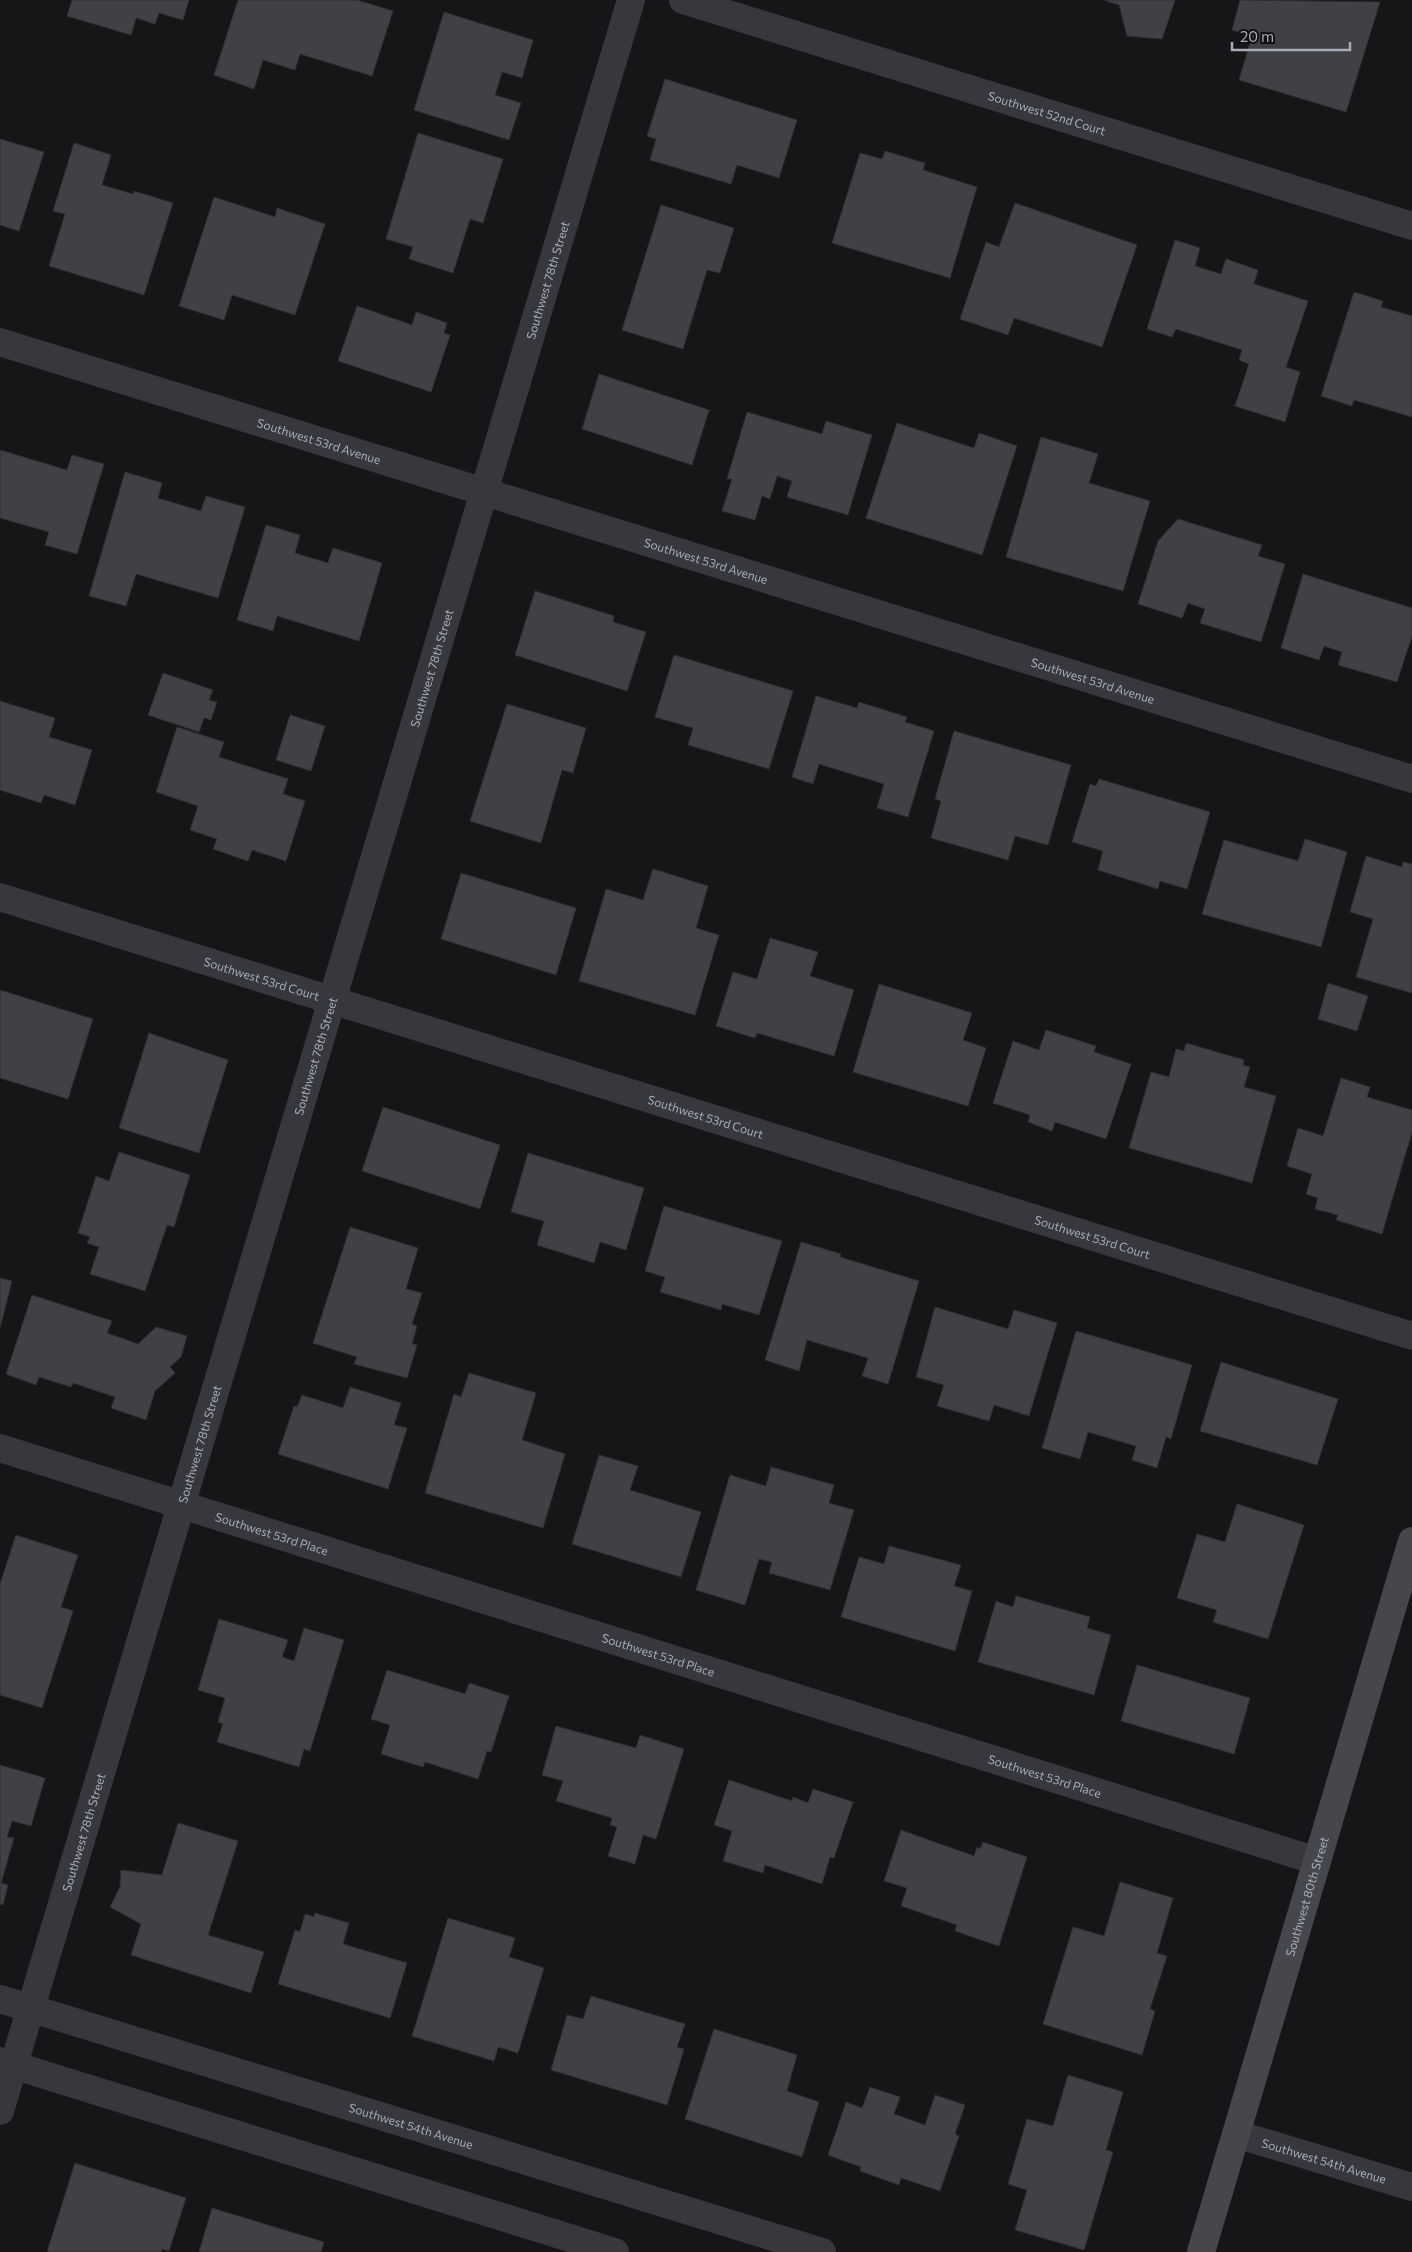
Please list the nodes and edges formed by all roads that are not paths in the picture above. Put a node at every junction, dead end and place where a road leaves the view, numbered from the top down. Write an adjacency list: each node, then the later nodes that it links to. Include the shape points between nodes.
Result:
1 (631, 0): 5 (street, Southwest 78th Street)
2 (683, 0): 3 (street, Southwest 52nd Court)
3 (1412, 226)
4 (0, 342): 5 (street, Southwest 53rd Avenue)
5 (483, 492): 6 (street, Southwest 53rd Avenue); 8 (street, Southwest 78th Street)
6 (1412, 779)
7 (0, 897): 8 (street, Southwest 53rd Court)
8 (333, 1000): 9 (street, Southwest 53rd Court); 11 (street, Southwest 78th Street)
9 (1412, 1336)
10 (0, 1448): 11 (street, Southwest 53rd Place)
11 (181, 1505): 13 (street, Southwest 53rd Place); 15 (street, Southwest 78th Street)
12 (1412, 1541): 13 (street, Southwest 80th Street)
13 (1317, 1861): 18 (street, Southwest 80th Street)
14 (0, 1999): 15 (street, Southwest 54th Avenue)
15 (31, 2009): 16 (street, Southwest 78th Street); 21 (street, Southwest 54th Avenue)
16 (7, 2063): 17 (street, Southwest 78th Street); 20 (street)
17 (0, 2111)
18 (1236, 2134): 19 (street, Southwest 54th Avenue); 22 (street, Southwest 80th Street)
19 (1412, 2187)
20 (615, 2252)
21 (822, 2252)
22 (1201, 2252)

